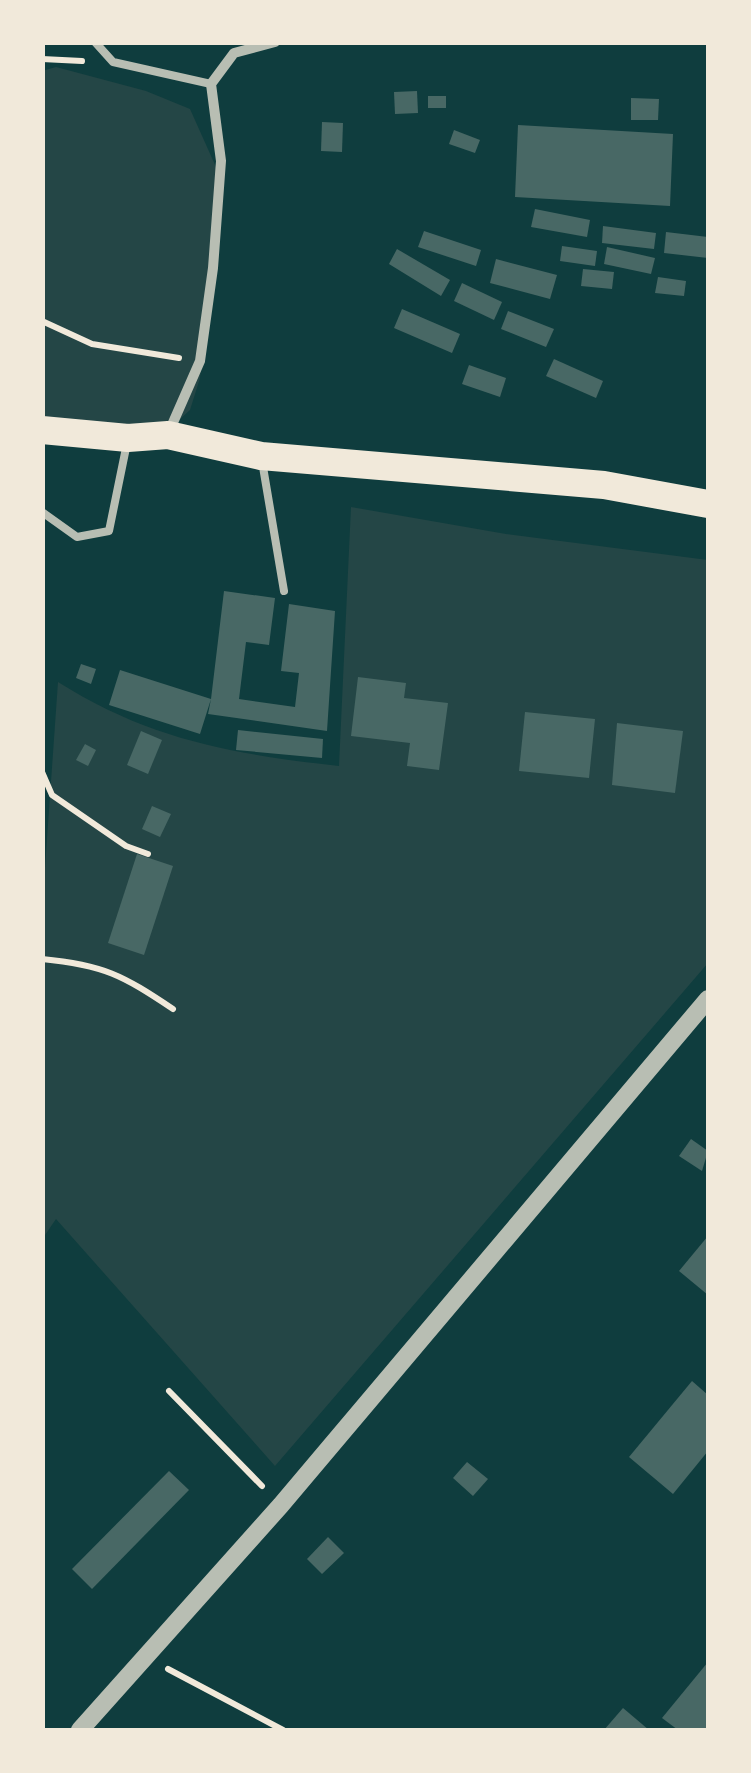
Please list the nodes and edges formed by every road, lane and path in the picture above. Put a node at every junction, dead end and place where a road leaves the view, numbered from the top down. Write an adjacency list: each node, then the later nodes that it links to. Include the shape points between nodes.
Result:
1 (95, 42): 3 (lane, via 113,62)
2 (275, 42): 3 (street, via 234,53)
3 (212, 84): 5 (street, via 219,200)
4 (42, 321): 5 (path, via 92,344)
5 (200, 361): 7 (street)
6 (42, 430): 8 (highway)
7 (168, 434): 8 (highway); 9 (highway)
8 (128, 438): 11 (lane, via 109,530 77,538)
9 (261, 456): 10 (highway, via 604,485); 12 (lane)
10 (708, 504)
11 (42, 512)
12 (284, 591)
13 (42, 772): 14 (path, via 52,795)
14 (148, 854)
15 (42, 959): 17 (path, via 94,964)
16 (708, 999): 19 (street)
17 (173, 1009)
18 (170, 1391): 19 (path)
19 (280, 1505): 20 (street)
20 (145, 1658): 21 (street); 22 (path)
21 (80, 1730)
22 (284, 1730)

